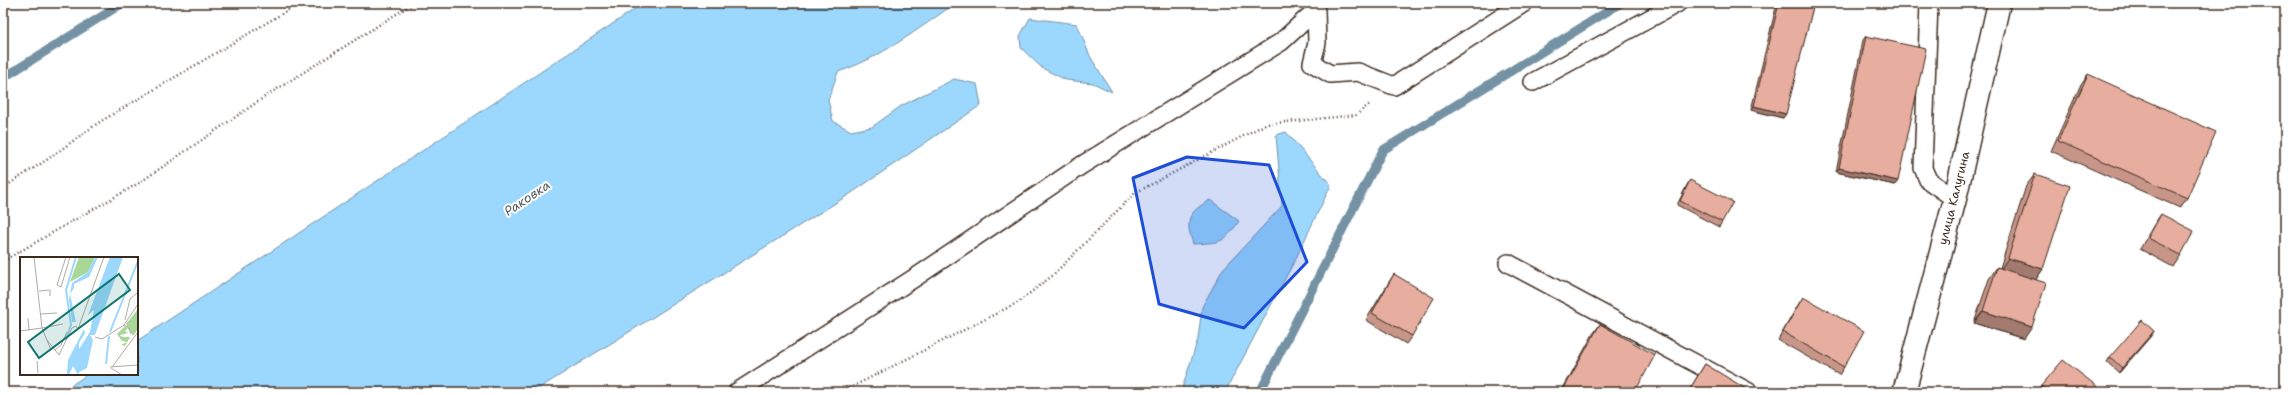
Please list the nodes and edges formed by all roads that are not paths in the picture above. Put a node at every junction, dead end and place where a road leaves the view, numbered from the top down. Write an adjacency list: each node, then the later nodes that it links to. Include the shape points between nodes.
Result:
1 (1524, 3): 8 (lane, via 1394,86 1358,72 1330,74 1312,63 1317,43 1316,10 1281,42 1082,165)
2 (1678, 3): 5 (lane)
3 (1929, 3): 6 (lane, via 1923,168 1928,180)
4 (1999, 3): 6 (street, улица Калугина)
5 (1533, 82)
6 (1955, 200): 10 (street, улица Калугина)
7 (1508, 264): 9 (lane)
8 (737, 392)
9 (1749, 392)
10 (1904, 392)

